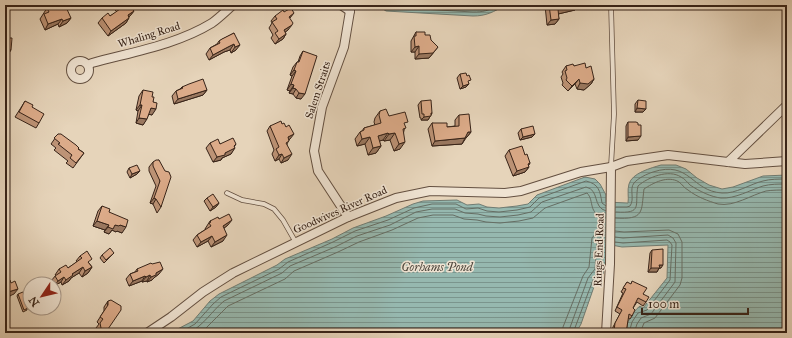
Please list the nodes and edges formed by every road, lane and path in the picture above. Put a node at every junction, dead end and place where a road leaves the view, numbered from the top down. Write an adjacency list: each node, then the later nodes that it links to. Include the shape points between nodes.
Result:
1 (233, 5): 5 (street, Whaling Road, via 212,22 191,33 158,46)
2 (341, 5): 4 (street, Salem Straits)
3 (611, 5): 9 (lane, via 614,114)
4 (350, 8): 11 (street, Salem Straits, via 344,47 322,107 314,151 318,171)
5 (88, 65)
6 (787, 105): 8 (street)
7 (787, 161): 8 (street, Goodwives River Road, via 745,164)
8 (728, 162): 9 (street, Goodwives River Road, via 668,155 627,161)
9 (611, 167): 11 (street, Goodwives River Road, via 581,172 521,192 409,194); 14 (street, Rings End Road)
10 (227, 193): 12 (lane, via 274,209)
11 (348, 217): 12 (street, Goodwives River Road)
12 (295, 242): 13 (street, Goodwives River Road, via 215,284)
13 (147, 333)
14 (606, 333)

